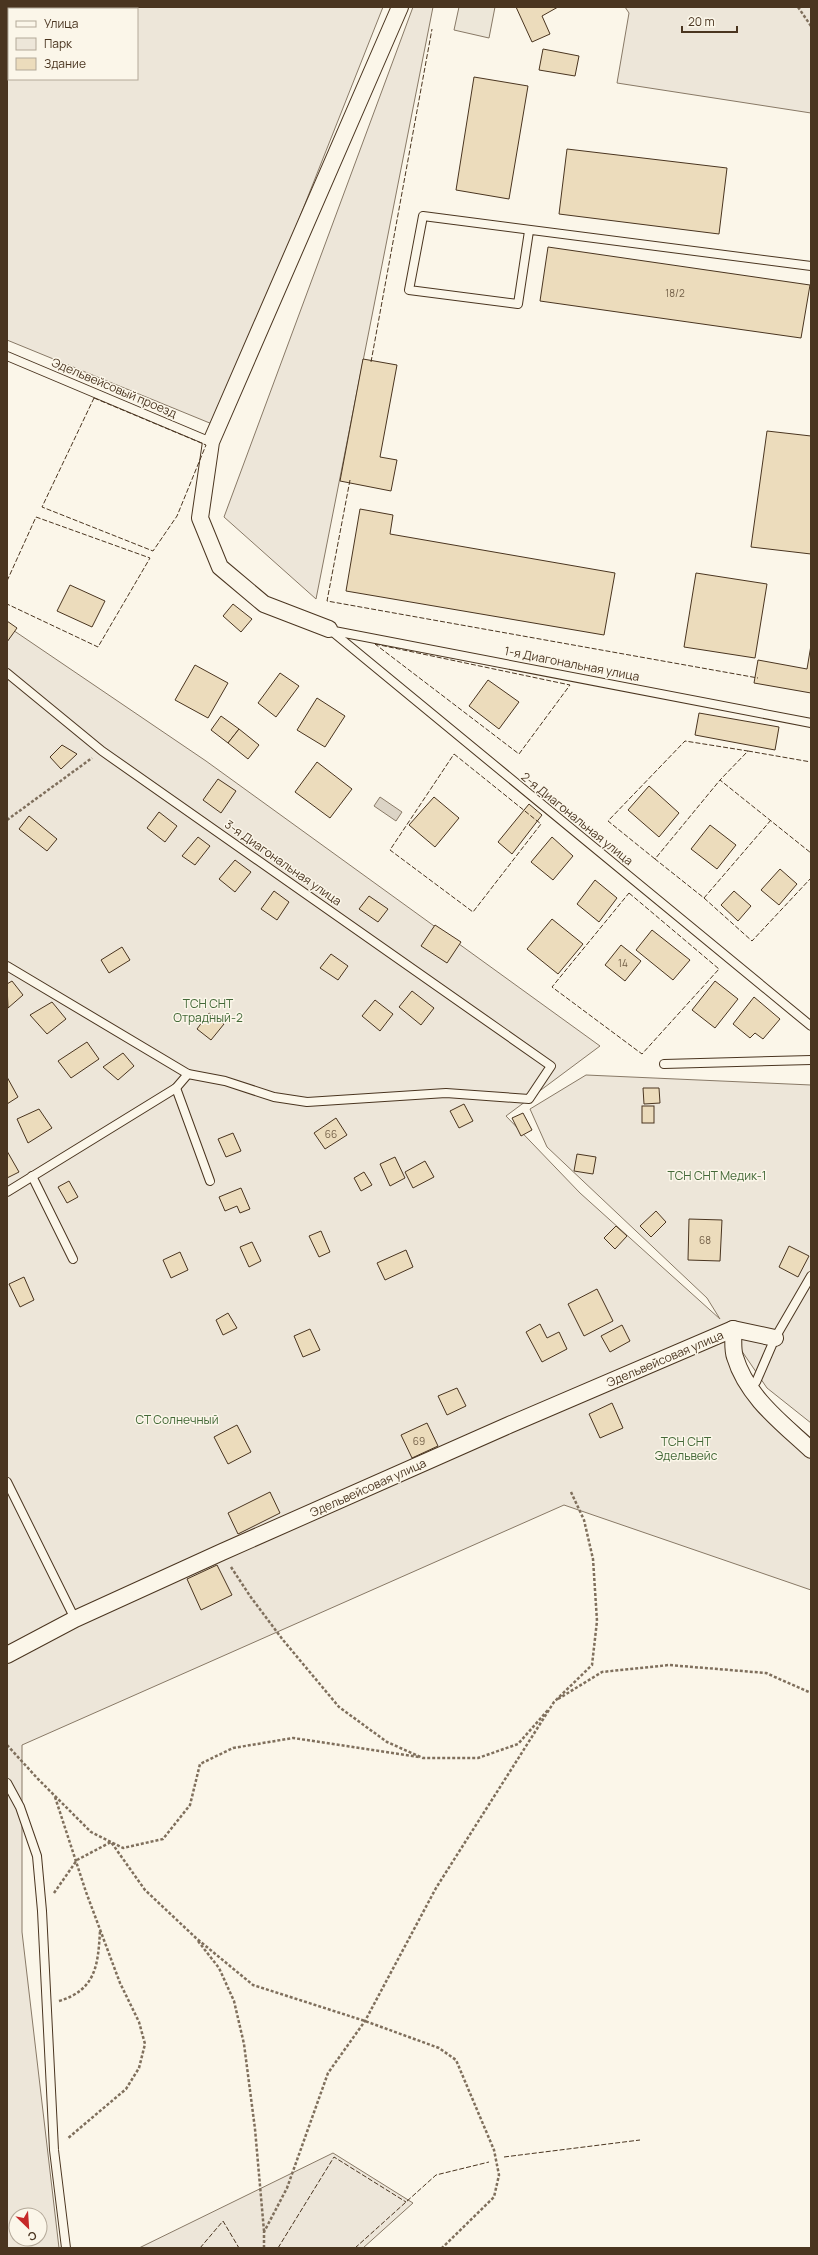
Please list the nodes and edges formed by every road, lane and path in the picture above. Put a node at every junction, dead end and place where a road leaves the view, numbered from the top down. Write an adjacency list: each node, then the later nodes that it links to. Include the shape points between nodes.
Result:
1 (400, 7): 7 (street)
2 (798, 7): 3 (path)
3 (811, 26)
4 (529, 231): 4 (lane, via 422,216 409,290 518,304); 5 (lane)
5 (811, 266)
6 (7, 356): 7 (lane, Эдельвейсовый проезд)
7 (211, 442): 8 (street, via 200,518 220,567 264,604)
8 (328, 629): 10 (lane, 1-я Диагональная улица); 14 (lane, 2-я Диагональная улица)
9 (7, 673): 11 (lane, 3-я Диагональная улица)
10 (811, 722)
11 (102, 751): 12 (path); 17 (lane, 3-я Диагональная улица, via 551,1066 528,1099 446,1093 307,1102 274,1097 225,1081)
12 (7, 820)
13 (7, 966): 17 (lane)
14 (811, 1026)
15 (811, 1060): 16 (lane)
16 (664, 1064)
17 (188, 1074): 18 (lane)
18 (176, 1088): 19 (lane); 20 (lane)
19 (32, 1176): 21 (lane); 22 (lane)
20 (210, 1181)
21 (7, 1192)
22 (72, 1259)
23 (811, 1276): 25 (lane)
24 (733, 1330): 25 (street, Эдельвейсовая улица); 27 (street, Эдельвейсовая улица, via 734,1356 756,1398); 30 (street, Эдельвейсовая улица, via 509,1425)
25 (775, 1338): 26 (lane)
26 (756, 1382)
27 (811, 1450)
28 (7, 1482): 31 (lane)
29 (571, 1492): 34 (path, via 584,1520 593,1559 597,1621 592,1665)
30 (222, 1552): 31 (street, Эдельвейсовая улица); 36 (path, via 282,1640 339,1707 387,1742)
31 (75, 1619): 32 (street, Эдельвейсовая улица)
32 (7, 1655)
33 (811, 1693): 34 (path, via 766,1672 669,1665 602,1672)
34 (554, 1702): 36 (path, via 518,1744 478,1758); 45 (path, via 436,1888)
35 (7, 1745): 38 (path)
36 (423, 1758): 39 (path, via 294,1738 233,1748 200,1764 190,1805 163,1839 123,1848)
37 (7, 1783): 41 (lane, via 20,1807 37,1856)
38 (55, 1796): 39 (path, via 92,1832); 40 (path)
39 (110, 1842): 40 (path); 43 (path, via 145,1890)
40 (76, 1860): 41 (path); 42 (path)
41 (42, 1911): 44 (lane)
42 (100, 1929): 44 (path, via 98,1962 89,1983 68,1998); 46 (path, via 120,1983 139,2022 145,2044 139,2068 126,2089)
43 (196, 1938): 45 (path, via 253,1985); 47 (path, via 218,1968 234,2001 244,2044 255,2128)
44 (48, 2005): 46 (lane)
45 (365, 2021): 47 (path, via 328,2073 287,2188); 50 (path, via 439,2048 456,2060 494,2150 500,2175 494,2197)
46 (54, 2150): 48 (lane)
47 (264, 2232): 49 (path)
48 (66, 2248)
49 (264, 2248)
50 (442, 2248)

